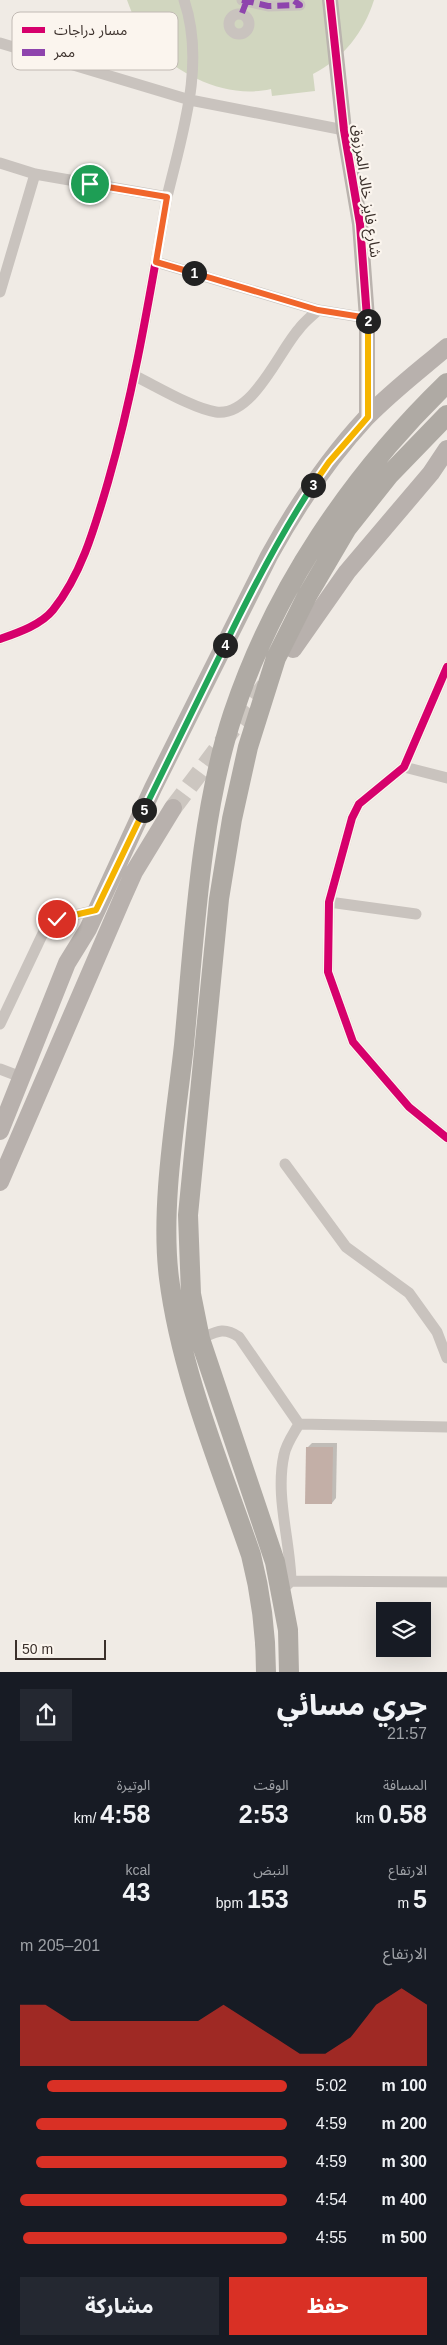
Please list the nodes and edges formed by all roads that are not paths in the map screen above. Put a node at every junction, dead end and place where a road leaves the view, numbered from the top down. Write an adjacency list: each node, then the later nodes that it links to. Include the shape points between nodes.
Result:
1 (184, 0): 9 (street, via 192,34)
2 (245, 0): 3 (street, via 268,6 300,4); 5 (street)
3 (293, 0)
4 (330, 0): 10 (street, شارع فايز خالد المرزوق)
5 (242, 13)
6 (0, 43): 7 (street)
7 (12, 47)
8 (90, 70): 9 (street)
9 (190, 100): 10 (street); 13 (street)
10 (344, 130): 17 (street, شارع فايز خالد المرزوق, via 358,209)
11 (0, 163): 12 (street)
12 (34, 174): 13 (street); 15 (street)
13 (167, 197): 14 (street)
14 (156, 262): 16 (street); 19 (street)
15 (0, 292)
16 (318, 310): 17 (street); 19 (street, via 298,329 248,400 233,409 217,413 202,408)
17 (368, 318): 22 (street, شارع فايز خالد المرزوق)
18 (447, 347): 22 (main road)
19 (135, 376): 26 (street, via 88,546 69,584 52,612 26,630)
20 (447, 383): 48 (highway, via 388,444 347,496 275,612 233,715 209,822 167,1212 168,1273 186,1362 258,1579)
21 (447, 415): 42 (highway, via 389,475 347,528 322,569 276,658 248,747 219,899 188,1215 191,1294)
22 (368, 417): 33 (main road, via 329,462 269,556)
23 (447, 449): 25 (main road)
24 (447, 461): 25 (street)
25 (431, 473): 27 (main road, via 347,572)
26 (0, 639)
27 (293, 649)
28 (447, 667): 29 (street)
29 (404, 767): 30 (street); 32 (street, via 359,804 352,818)
30 (447, 778)
31 (173, 808): 41 (main road, via 134,872)
32 (329, 902): 34 (street); 39 (street, via 328,972 353,1042 410,1107)
33 (96, 910): 35 (street, via 57,919 45,929); 37 (main road, via 67,963)
34 (416, 914)
35 (0, 1024)
36 (0, 1069): 37 (street)
37 (21, 1077): 38 (main road)
38 (0, 1131)
39 (447, 1138)
40 (284, 1164): 43 (street, via 346,1247 409,1293 438,1332)
41 (0, 1182)
42 (200, 1339): 44 (street, via 220,1330 229,1330 239,1337); 47 (highway)
43 (447, 1358)
44 (299, 1424): 45 (street); 47 (street, via 284,1453 281,1484 290,1552)
45 (447, 1427)
46 (447, 1582): 47 (street)
47 (286, 1586): 49 (highway)
48 (266, 1672)
49 (290, 1672)

